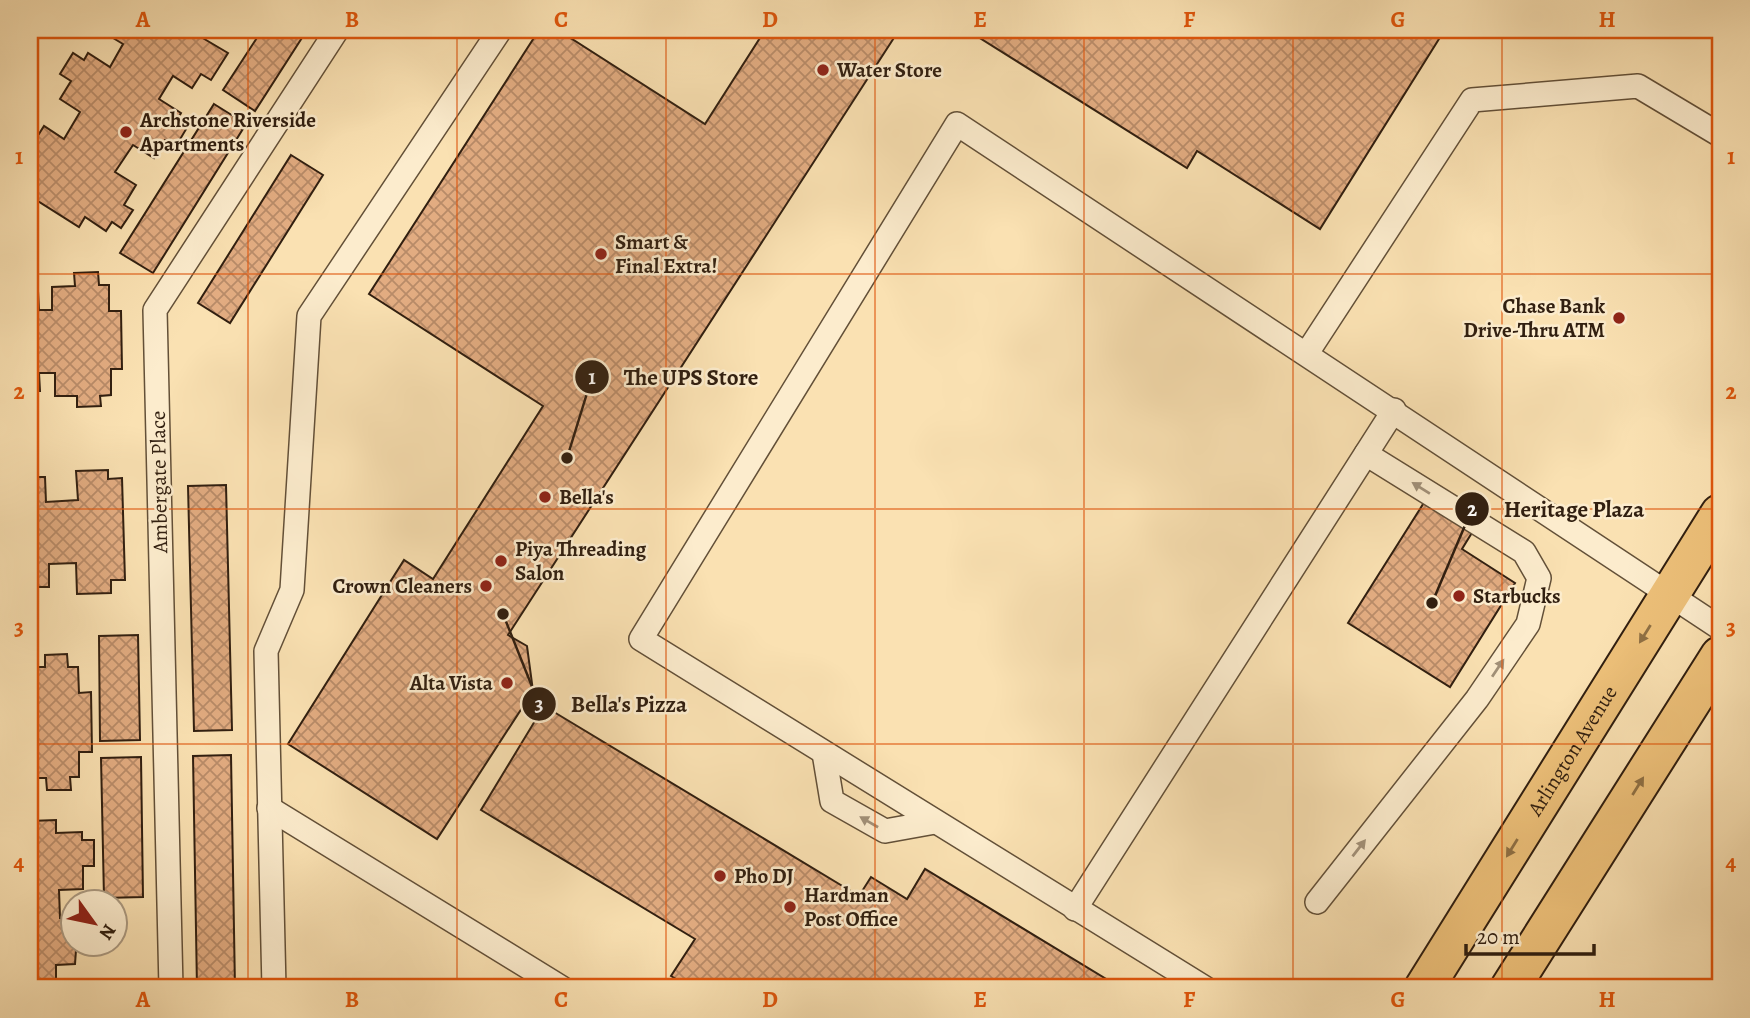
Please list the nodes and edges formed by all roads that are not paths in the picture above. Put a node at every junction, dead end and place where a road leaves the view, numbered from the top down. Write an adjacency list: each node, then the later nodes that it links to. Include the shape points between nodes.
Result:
1 (337, 30): 16 (lane, Ambergate Place, via 155,310)
2 (500, 30): 12 (lane, via 309,316 292,590 266,651)
3 (1720, 135): 4 (lane, via 1638,86 1472,100)
4 (1307, 353): 5 (lane); 11 (lane, via 957,124 641,639)
5 (1394, 410): 6 (lane); 8 (lane)
6 (1366, 454): 14 (lane, one-way to 6, via 1477,699 1528,624 1539,578 1524,552); 15 (lane)
7 (1720, 513): 8 (main road, Arlington Avenue)
8 (1669, 594): 9 (lane); 20 (main road, Arlington Avenue, one-way to 20)
9 (1720, 628)
10 (1720, 656): 21 (main road, one-way to 10)
11 (824, 753): 13 (lane); 13 (lane, one-way to 11, via 884,831 832,801)
12 (270, 808): 17 (lane); 18 (lane)
13 (935, 822): 15 (lane)
14 (1317, 902)
15 (1075, 909): 19 (lane)
16 (171, 988)
17 (274, 988)
18 (562, 988)
19 (1205, 988)
20 (1424, 988)
21 (1510, 988)

